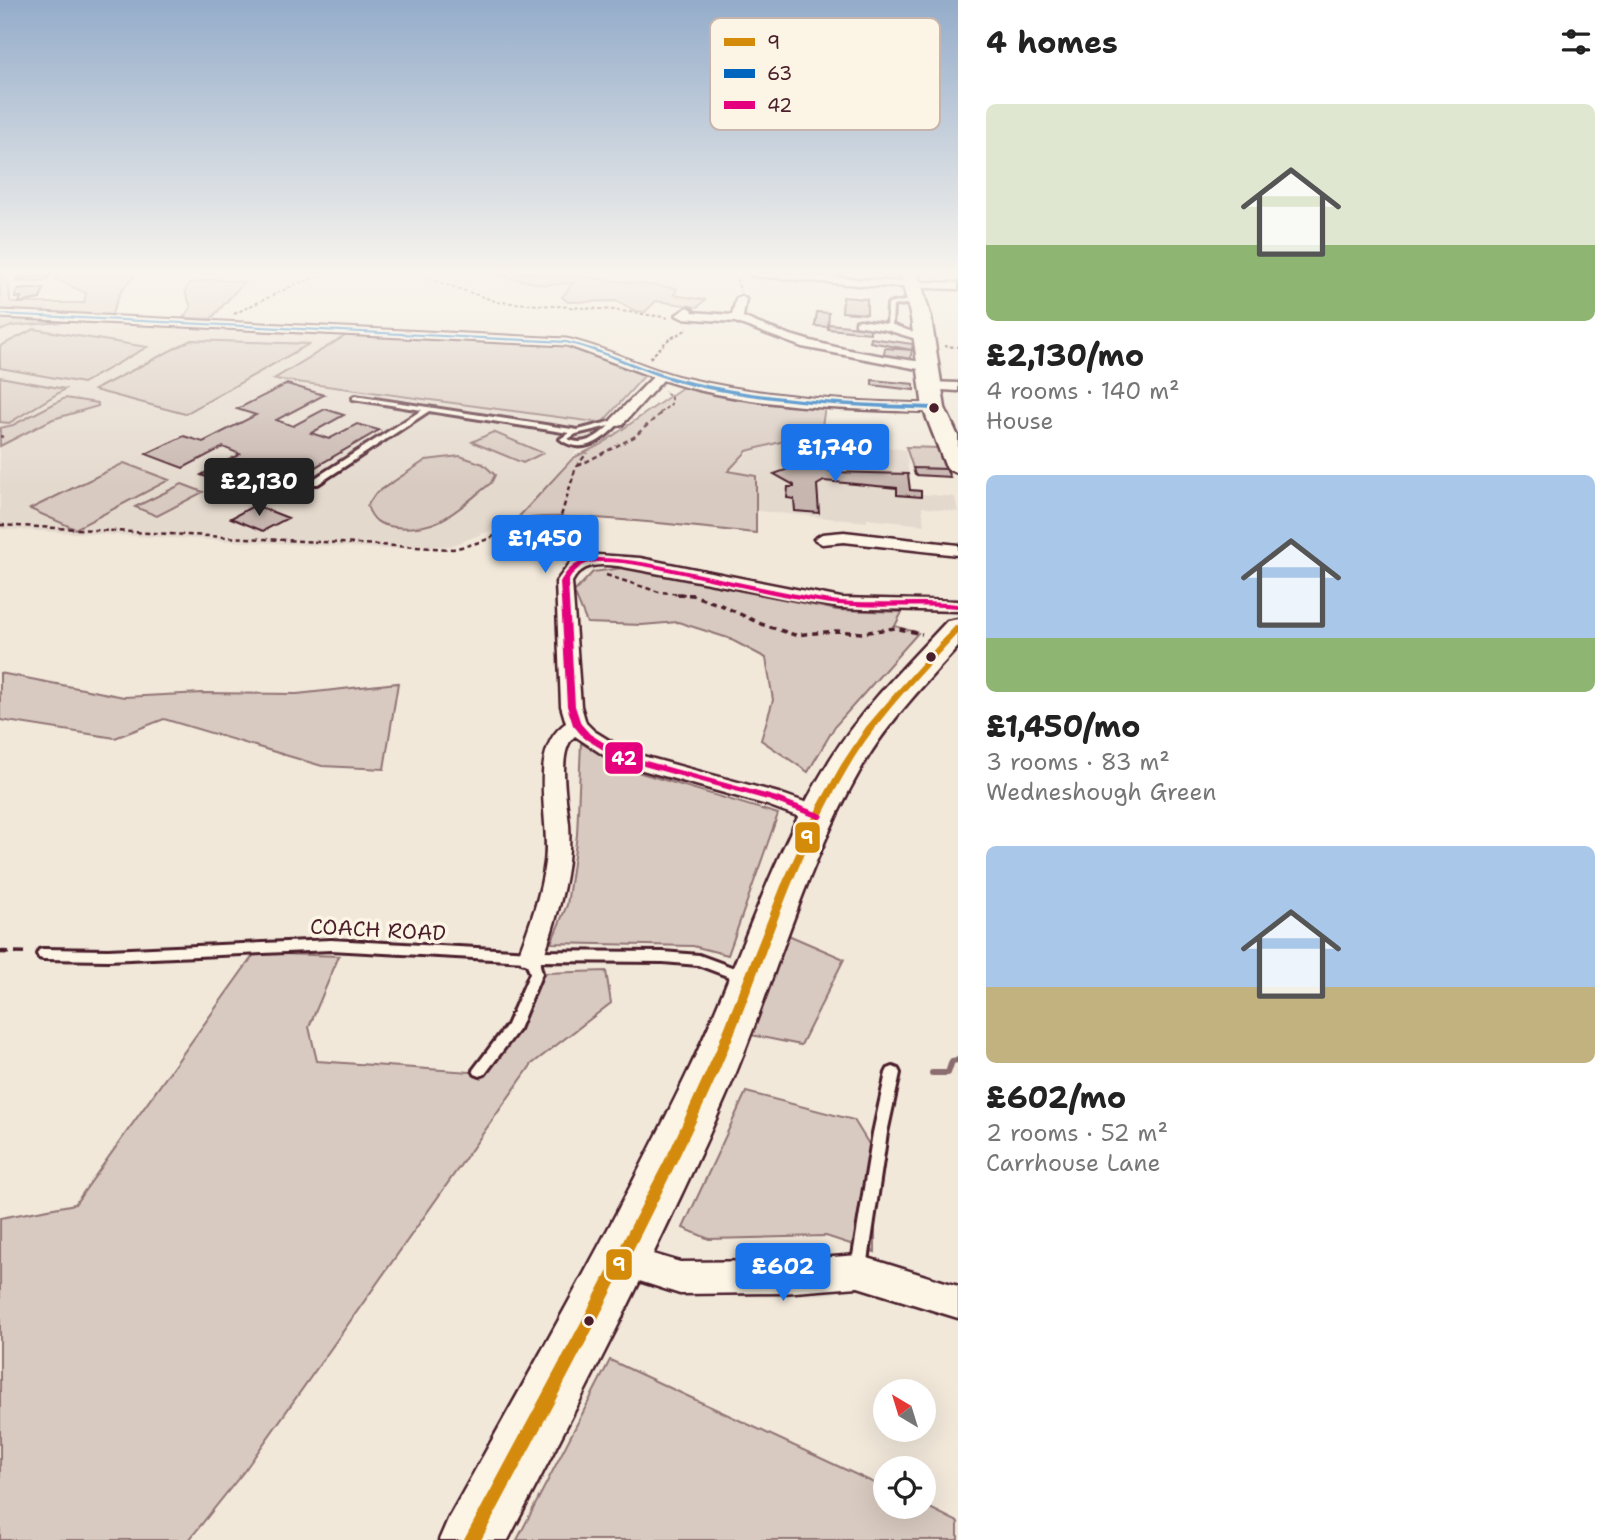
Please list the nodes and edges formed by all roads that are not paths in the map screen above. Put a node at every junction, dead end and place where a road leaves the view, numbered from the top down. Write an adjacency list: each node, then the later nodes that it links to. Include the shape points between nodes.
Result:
1 (578, 345): 5 (street, via 611,353)
2 (812, 345): 4 (street)
3 (924, 345): 4 (highway)
4 (929, 376): 6 (street); 8 (highway)
5 (657, 379): 8 (street, via 762,396); 10 (street)
6 (958, 387)
7 (355, 398): 9 (lane)
8 (934, 408): 12 (highway)
9 (428, 409): 11 (lane); 13 (lane)
10 (617, 422): 11 (lane); 11 (lane, via 600,439 587,444 563,439)
11 (578, 432)
12 (956, 457)
13 (315, 482)
14 (822, 539): 15 (street, via 844,537)
15 (958, 550)
16 (954, 625): 17 (street, via 939,603 827,601 645,564 585,561 571,568 564,582 571,706); 18 (highway, via 869,728)
17 (577, 725): 18 (street, via 621,758 774,799); 20 (street, via 561,736 557,746 559,849 550,900)
18 (819, 816): 21 (highway)
19 (43, 954): 20 (lane, COACH ROAD, via 331,945)
20 (531, 956): 21 (lane, COACH ROAD, via 699,960); 22 (lane, via 536,973 512,1030)
21 (751, 980): 24 (highway, via 704,1091)
22 (480, 1070)
23 (893, 1073): 25 (lane)
24 (622, 1261): 25 (street, via 681,1278); 27 (highway)
25 (858, 1271): 26 (street)
26 (958, 1302)
27 (472, 1540)

